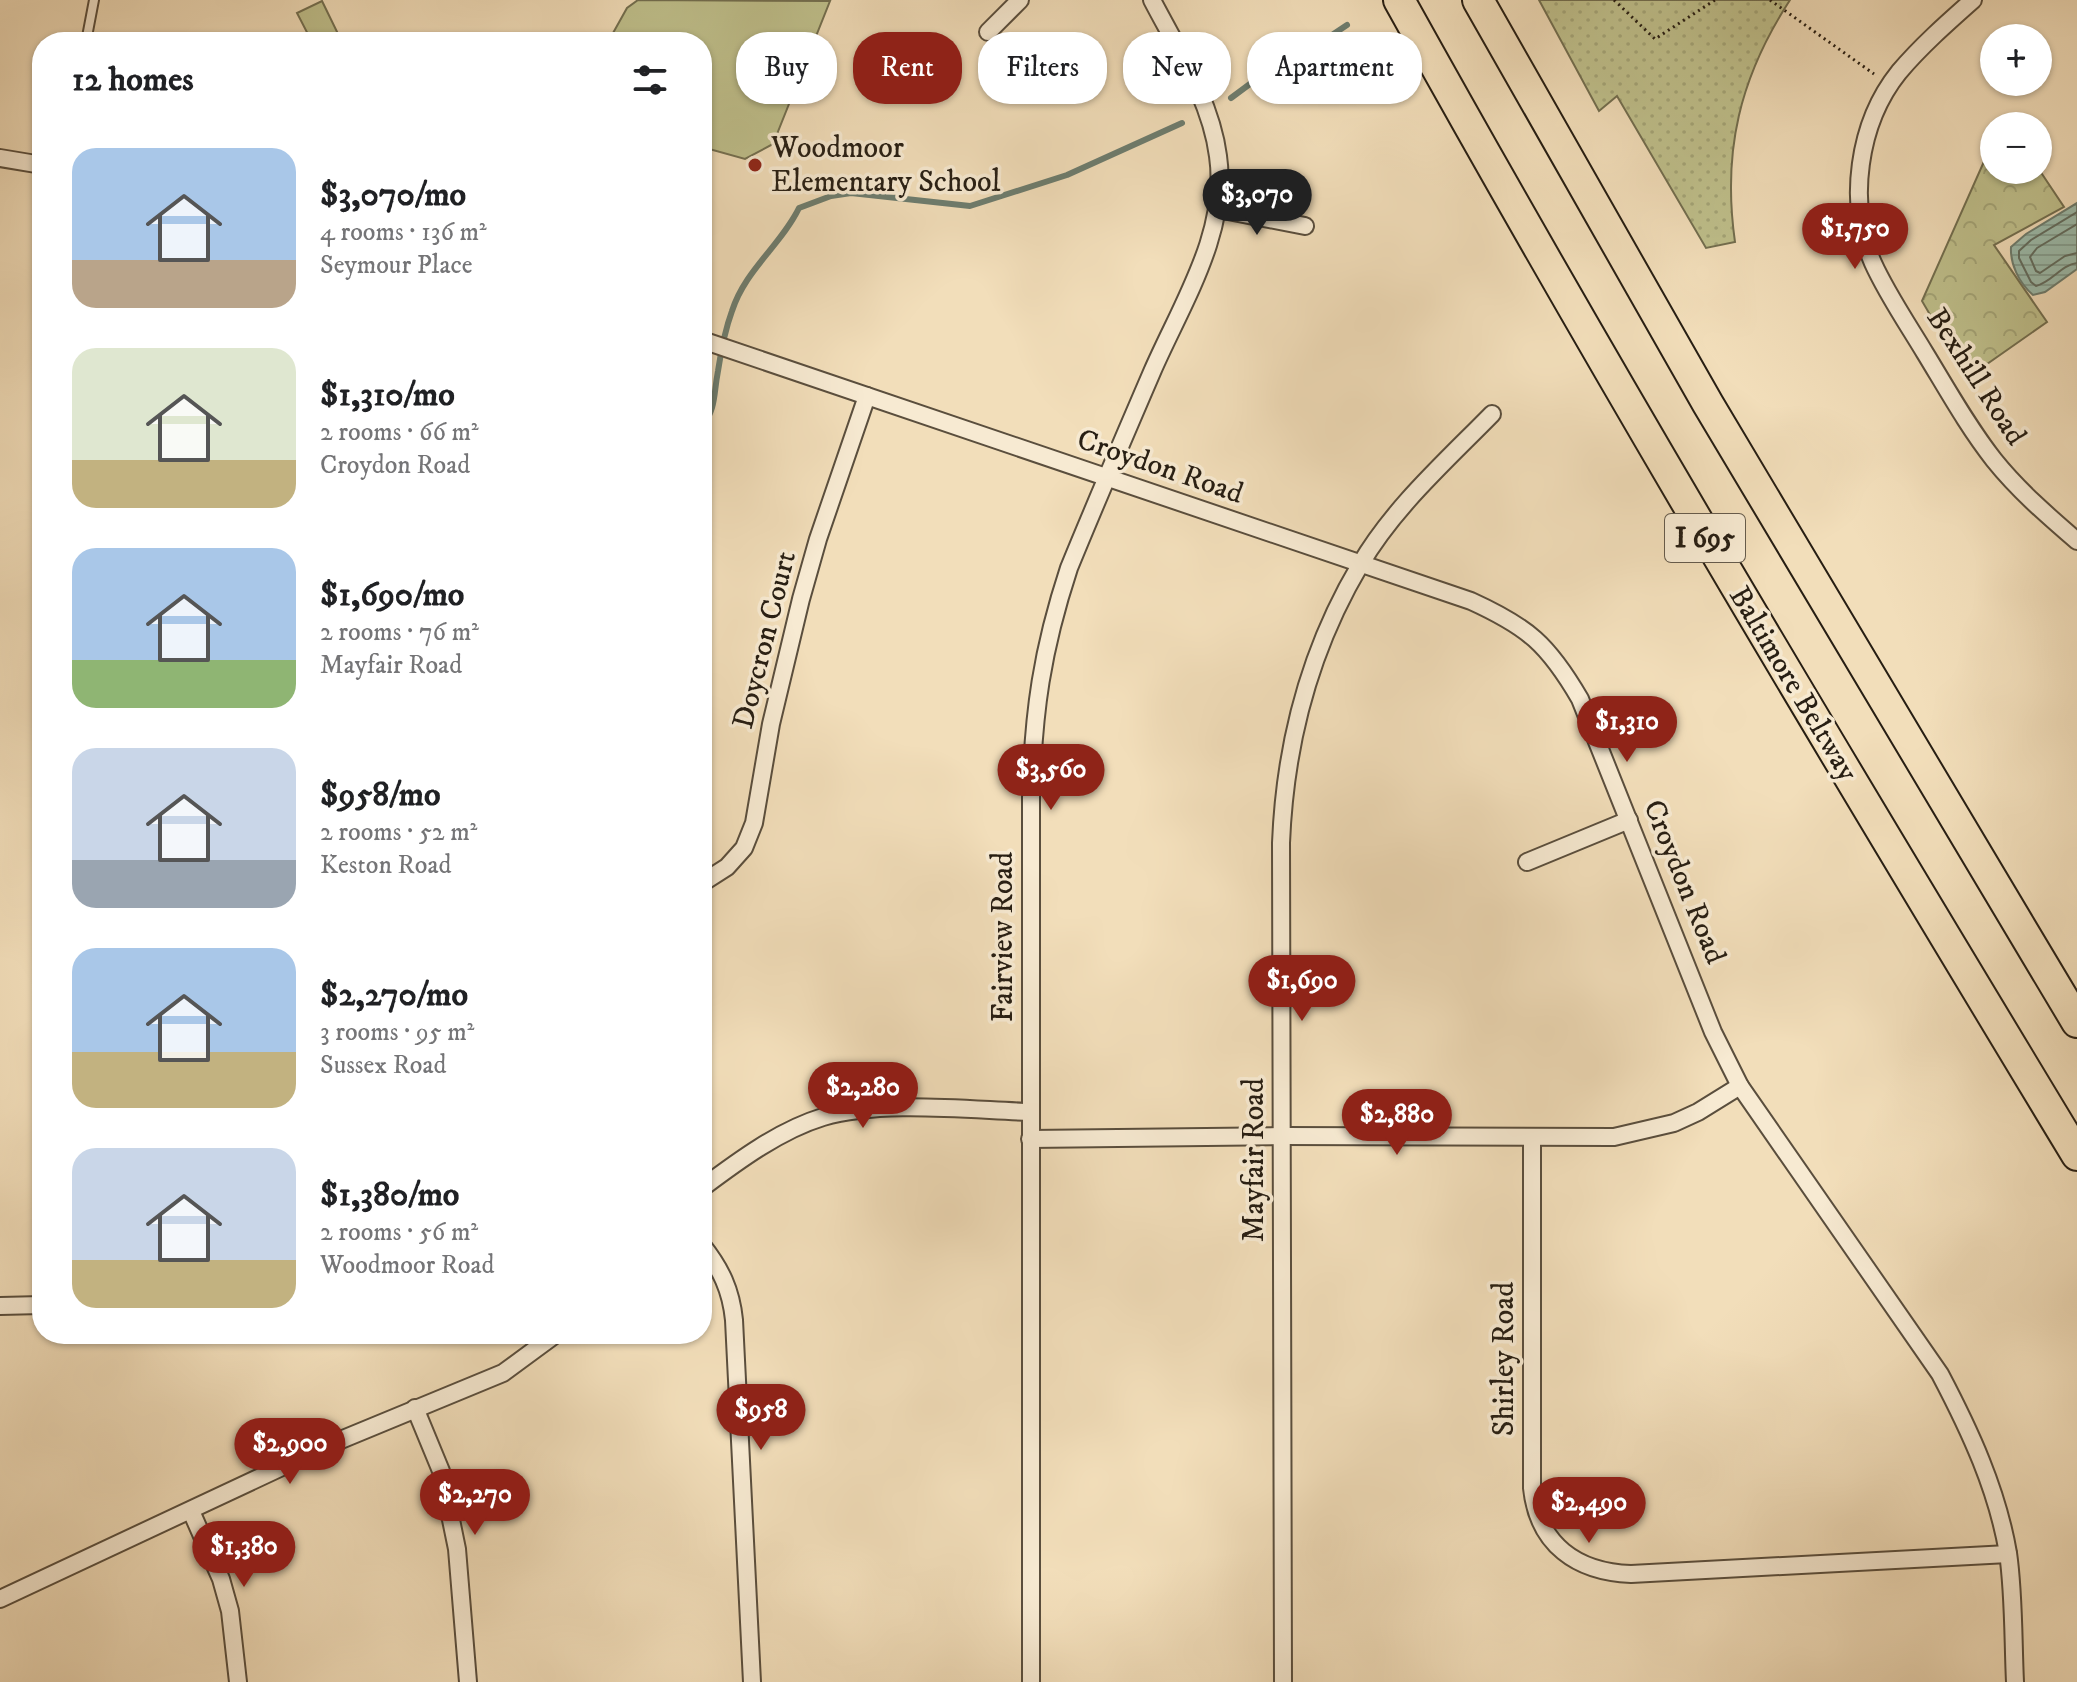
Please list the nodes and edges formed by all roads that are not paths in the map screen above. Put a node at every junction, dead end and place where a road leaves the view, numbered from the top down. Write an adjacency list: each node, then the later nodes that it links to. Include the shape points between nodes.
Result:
1 (94, 0): 7 (lane)
2 (1020, 0): 8 (street)
3 (1152, 0): 11 (street, Fairview Road, via 1210,124 1221,183)
4 (1399, 0): 30 (highway, Baltimore Beltway / I 695, via 1653,449)
5 (1478, 0): 24 (highway, I 695, via 1708,404)
6 (1973, 0): 17 (street, Bexhill Road, via 1924,44 1890,85 1860,162 1859,197 1872,260 1971,429 2018,487)
7 (88, 32)
8 (988, 32)
9 (0, 158): 10 (street)
10 (32, 163)
11 (1218, 209): 12 (street); 16 (street, Fairview Road, via 1209,243)
12 (1305, 226)
13 (712, 344): 14 (street, Croydon Road)
14 (867, 396): 16 (street, Croydon Road); 23 (street, Doycron Court, via 801,599 754,823 744,848)
15 (1492, 414): 20 (street, Mayfair Road, via 1407,502)
16 (1106, 478): 20 (street, Croydon Road); 26 (street, Fairview Road, via 1052,619 1035,702)
17 (2057, 523): 18 (street, Bexhill Road); 19 (street, Bexhill Road)
18 (2077, 533)
19 (2077, 541)
20 (1360, 564): 21 (street, Croydon Road, via 1471,601 1510,619 1539,642 1580,699); 27 (street, Mayfair Road, via 1307,681 1283,796)
21 (1629, 820): 22 (street); 25 (street, Croydon Road, via 1713,1032)
22 (1527, 862)
23 (712, 877)
24 (2077, 1022)
25 (1740, 1086): 28 (street, via 1698,1112 1645,1132); 38 (street, Croydon Road, via 1940,1374 1984,1467)
26 (1031, 1112): 29 (street, Fairview Road); 31 (street, via 879,1109 837,1114 794,1129)
27 (1283, 1136): 28 (street); 29 (street); 44 (street, Mayfair Road)
28 (1532, 1138): 38 (street, Shirley Road, via 1532,1488 1541,1522 1569,1557 1588,1568 1631,1574)
29 (1030, 1139): 43 (street, Fairview Road)
30 (2077, 1155)
31 (712, 1181)
32 (712, 1259): 42 (street, via 732,1298)
33 (32, 1305): 34 (street)
34 (0, 1306)
35 (542, 1344): 36 (street, via 503,1373)
36 (415, 1408): 37 (street); 41 (street, via 441,1471 453,1524)
37 (191, 1511): 39 (street); 40 (street, via 230,1611)
38 (2008, 1554): 45 (street, Croydon Road)
39 (0, 1599)
40 (238, 1682)
41 (468, 1682)
42 (752, 1682)
43 (1031, 1682)
44 (1283, 1682)
45 (2015, 1682)

